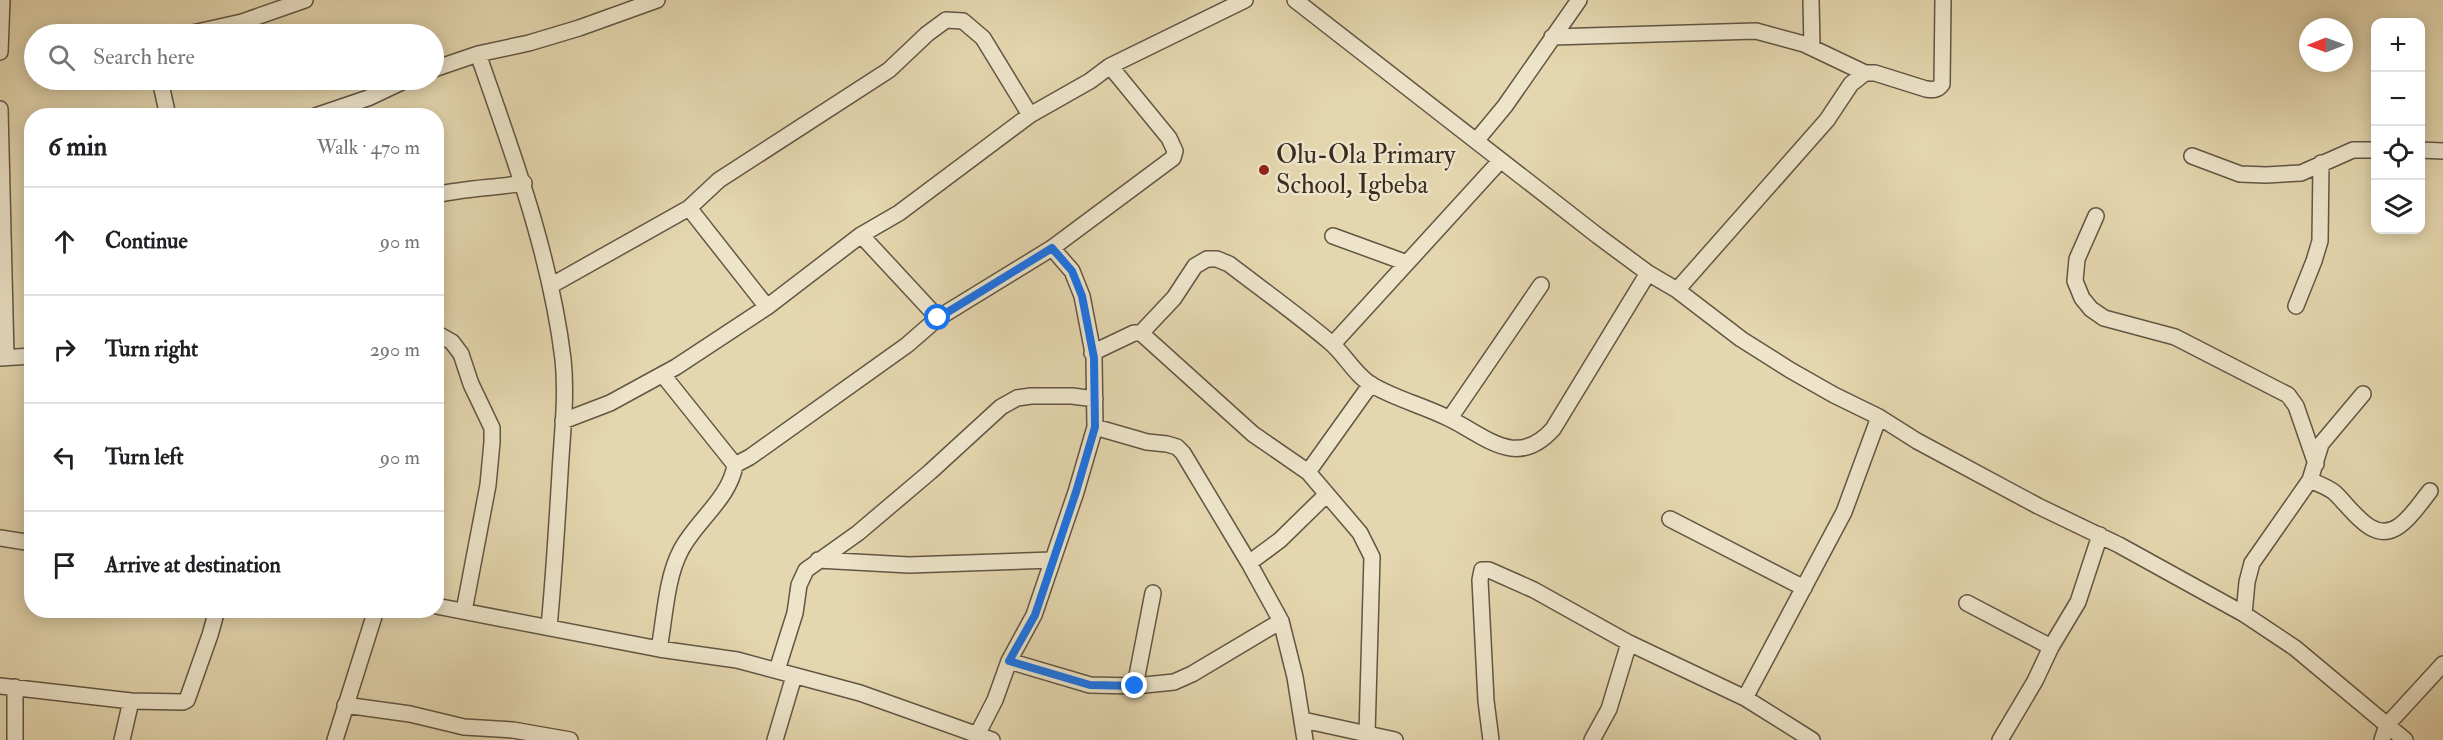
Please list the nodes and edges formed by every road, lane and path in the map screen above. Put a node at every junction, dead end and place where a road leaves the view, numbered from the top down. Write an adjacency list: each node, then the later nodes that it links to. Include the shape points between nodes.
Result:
1 (2, 0): 12 (street)
2 (305, 0): 9 (street)
3 (657, 0): 13 (street, via 579,28)
4 (1245, 0): 15 (street)
5 (1295, 0): 23 (street)
6 (1579, 0): 10 (street)
7 (1811, 0): 11 (street)
8 (1943, 0): 16 (street, via 1939,88)
9 (233, 24)
10 (1552, 37): 11 (street, via 1756,31); 23 (street)
11 (1812, 47): 16 (street)
12 (0, 52)
13 (478, 54): 14 (street); 30 (street)
14 (444, 66)
15 (1110, 66): 22 (street); 36 (street, via 1176,151 1167,163)
16 (1865, 73): 41 (street, via 1851,84 1827,120)
17 (162, 90): 19 (street)
18 (384, 90): 20 (street)
19 (166, 108)
20 (339, 108)
21 (0, 109): 50 (street)
22 (1030, 115): 32 (street, via 983,38 963,21 946,20 889,70 719,180); 34 (street, via 899,213)
23 (1476, 141): 28 (street)
24 (2371, 150): 29 (street, via 2353,150)
25 (2425, 150): 26 (street)
26 (2443, 151)
27 (2192, 156): 29 (street, via 2240,174 2257,175 2301,173)
28 (1500, 162): 37 (street); 38 (street)
29 (2321, 163): 42 (street, via 2320,241)
30 (524, 183): 31 (street); 39 (street)
31 (444, 193)
32 (689, 208): 39 (street); 43 (street)
33 (2096, 216): 59 (street, via 2077,259 2075,281 2091,309 2104,318 2175,337 2288,395 2296,406)
34 (861, 235): 43 (street); 44 (street)
35 (1333, 236): 37 (street)
36 (1052, 248): 44 (street); 48 (street, via 1072,271 1082,296)
37 (1407, 263): 47 (street)
38 (1647, 273): 41 (street); 56 (street, via 1568,406 1542,441 1522,448 1495,445)
39 (552, 285): 57 (street, via 564,382)
40 (1540, 285): 56 (street)
41 (1677, 290): 55 (street, via 1741,339)
42 (2296, 306)
43 (767, 307): 51 (street)
44 (938, 318): 60 (street, via 907,345)
45 (1141, 333): 47 (street, via 1174,298 1195,266 1207,259 1217,259 1229,264); 48 (street); 61 (street, via 1253,434)
46 (444, 338): 76 (street, via 461,354 492,428 488,485)
47 (1333, 344): 52 (street)
48 (1092, 353): 54 (street)
49 (24, 356): 50 (street)
50 (3, 357)
51 (663, 375): 57 (street); 60 (street)
52 (1371, 384): 56 (street); 61 (street)
53 (2363, 394): 59 (street, via 2321,444)
54 (1095, 399): 58 (street); 69 (street, via 1031,396 1001,407 885,510)
55 (1879, 417): 66 (street, via 2038,506); 72 (street, via 1844,512)
56 (1450, 418)
57 (563, 421): 81 (street)
58 (1095, 427): 70 (street); 71 (street, via 1177,447)
59 (2316, 464): 62 (street)
60 (735, 465): 84 (street, via 733,478 693,530 675,561)
61 (1308, 472): 64 (street)
62 (2310, 480): 63 (street, via 2332,491 2368,527 2379,531 2400,526); 77 (street, via 2252,563)
63 (2430, 491)
64 (1326, 495): 71 (street, via 1280,540); 96 (street, via 1360,533 1372,557)
65 (1670, 519): 72 (street)
66 (2100, 535): 77 (street); 83 (street, via 2078,602)
67 (0, 538): 68 (street)
68 (24, 542)
69 (818, 560): 70 (street, via 909,564); 87 (street, via 806,570 799,585 795,613)
70 (1052, 560): 85 (street, via 1035,615)
71 (1249, 563): 80 (street)
72 (1804, 588): 91 (street)
73 (1152, 593): 89 (street)
74 (1967, 603): 83 (street)
75 (444, 607): 76 (street)
76 (464, 610): 81 (street)
77 (2244, 614): 95 (street, via 2295,648)
78 (215, 618): 92 (street, via 187,700)
79 (373, 618): 93 (street)
80 (1281, 621): 89 (street, via 1192,674 1173,682); 94 (street)
81 (549, 627): 84 (street)
82 (1629, 643): 91 (street); 105 (street, via 1534,590 1482,570 1482,635); 106 (street, via 1609,709)
83 (2051, 647): 108 (street, via 2036,681)
84 (659, 649): 87 (street)
85 (1009, 661): 89 (street, via 1090,685); 97 (street)
86 (2443, 664): 95 (street)
87 (777, 670): 88 (street)
88 (794, 676): 97 (street, via 860,693); 102 (street)
89 (1135, 686)
90 (8, 687): 92 (street); 98 (street)
91 (1745, 698): 107 (street)
92 (131, 701): 99 (street)
93 (345, 705): 100 (street); 101 (street, via 464,727)
94 (1303, 720): 96 (street); 103 (street)
95 (2384, 732): 109 (street)
96 (1367, 734): 104 (street)
97 (985, 738)
98 (15, 740)
99 (122, 740)
100 (335, 740)
101 (570, 740)
102 (775, 740)
103 (1305, 740)
104 (1395, 740)
105 (1491, 740)
106 (1592, 740)
107 (1812, 740)
108 (2000, 740)
109 (2404, 740)

